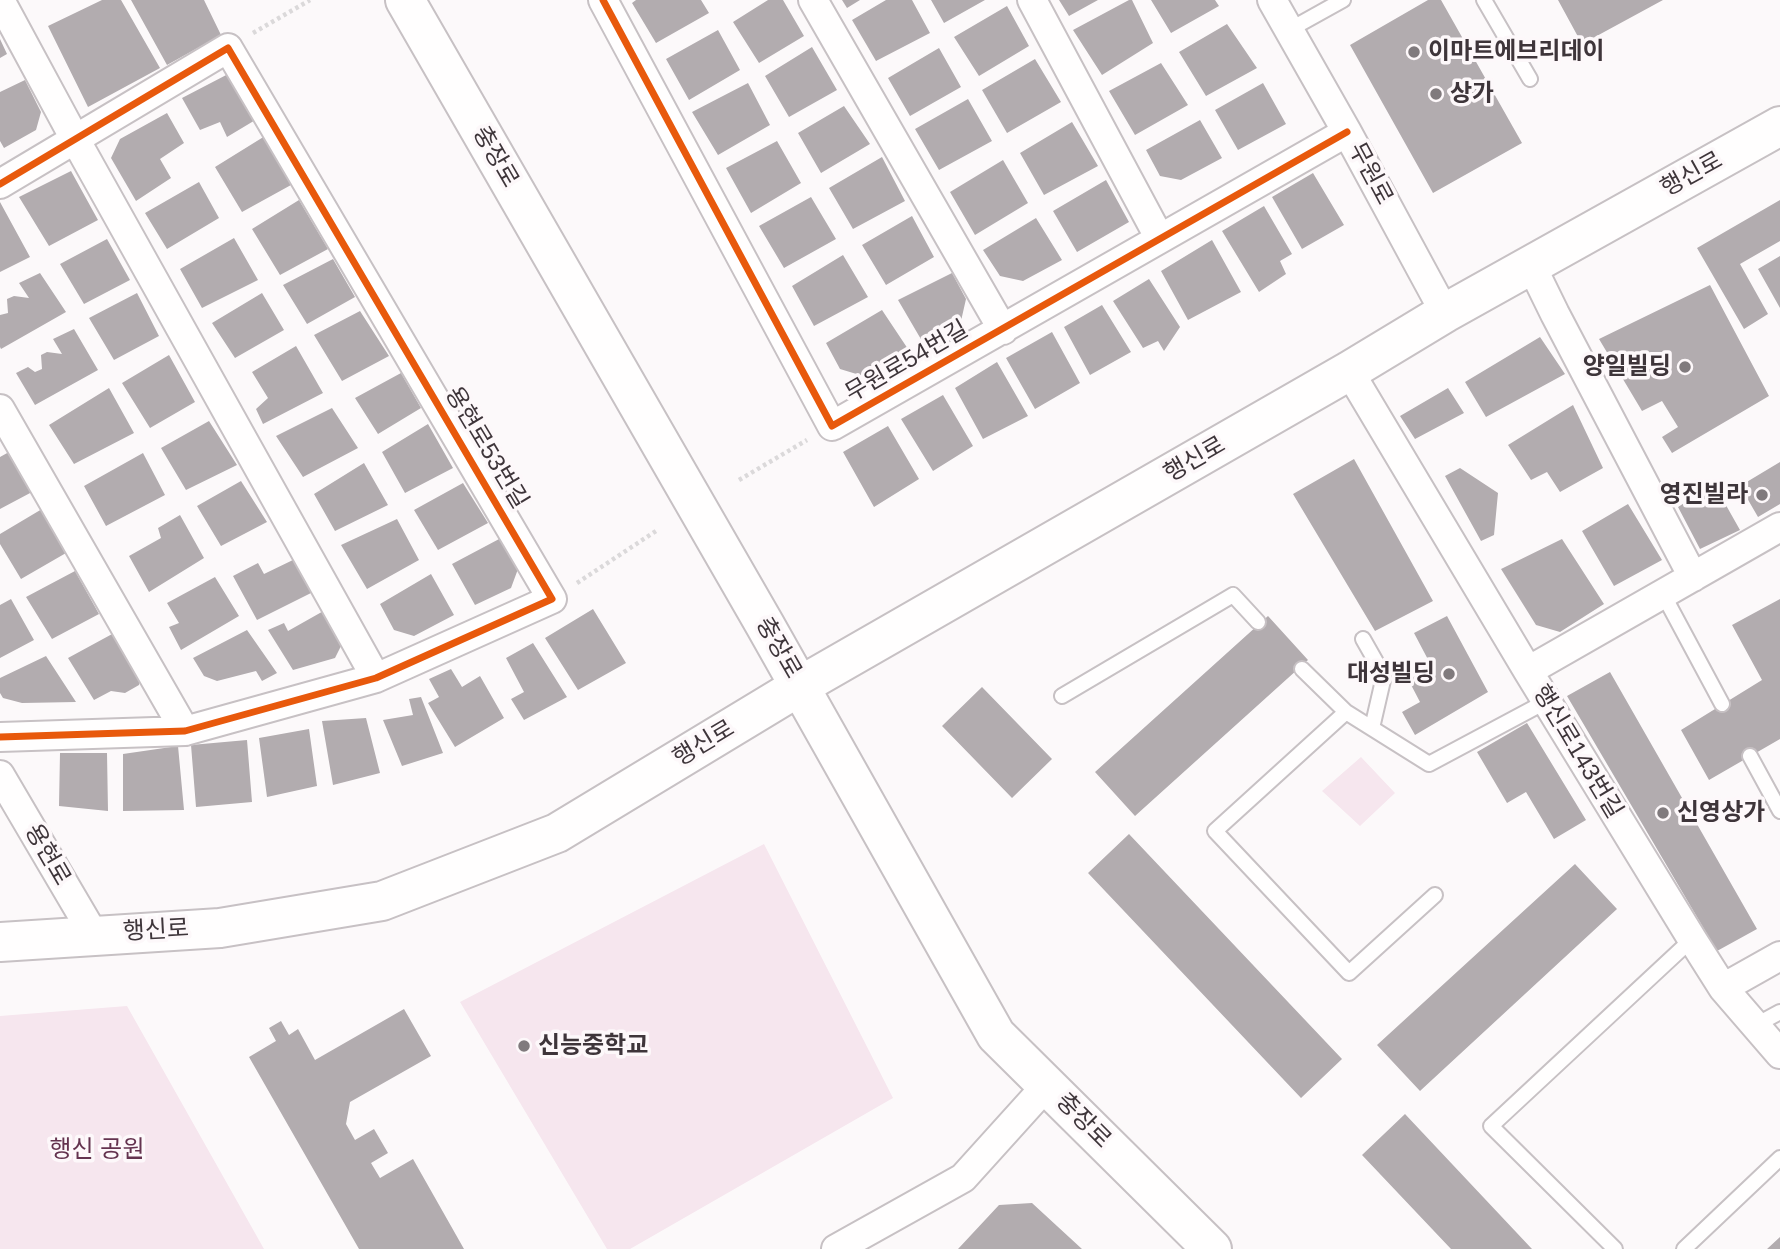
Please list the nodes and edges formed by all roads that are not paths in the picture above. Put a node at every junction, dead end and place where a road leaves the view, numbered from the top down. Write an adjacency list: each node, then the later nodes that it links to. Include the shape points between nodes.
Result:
1 (0, 0): 13 (street)
2 (405, 0): 29 (main road, 충장로)
3 (603, 0): 18 (street, 무원로54번길, via 832,426)
4 (813, 0): 18 (street, 무원로54번길)
5 (1032, 0): 15 (street)
6 (1272, 0): 9 (street, 무원로)
7 (1343, 0): 9 (lane)
8 (1484, 0): 10 (lane)
9 (1289, 30): 12 (street, 무원로)
10 (1530, 79)
11 (1780, 126): 16 (main road, 행신로)
12 (1347, 132): 15 (street, 무원로54번길); 17 (street, 무원로)
13 (75, 139): 14 (street); 28 (street); 28 (street, 용현로53번길, via 228,48 552,599)
14 (0, 184)
15 (1160, 239): 18 (street, 무원로54번길)
16 (1531, 265): 17 (main road, 행신로); 22 (street)
17 (1445, 313): 19 (main road, 행신로)
18 (1003, 330)
19 (1349, 372): 27 (street); 29 (main road, 행신로)
20 (0, 409): 35 (street)
21 (1780, 527): 22 (street, 행신로143번길)
22 (1693, 577): 23 (street, 행신로143번길)
23 (1663, 594): 27 (street, 행신로143번길); 32 (lane)
24 (1258, 622): 30 (lane, via 1233,595)
25 (1363, 639): 34 (lane, via 1384,676)
26 (1302, 669): 33 (lane)
27 (1528, 671): 31 (street, 행신로143번길)
28 (376, 678): 35 (street)
29 (800, 686): 41 (main road, 행신로, via 557,833 382,901 220,928); 48 (main road, 충장로, via 996,1035)
30 (1062, 696)
31 (1546, 701): 34 (lane, via 1429,764); 42 (street, 행신로143번길)
32 (1722, 704)
33 (1346, 712): 34 (lane); 40 (lane, via 1215,831 1349,973)
34 (1372, 728)
35 (185, 731): 36 (street)
36 (0, 737)
37 (1750, 757): 39 (lane)
38 (0, 775): 41 (street, 용현로)
39 (1780, 811)
40 (1435, 895)
41 (94, 935): 43 (main road, 행신로)
42 (1692, 939): 45 (street, 행신로143번길); 52 (lane, via 1491,1126)
43 (0, 942)
44 (1780, 956): 45 (street)
45 (1723, 988): 46 (street, 행신로143번길)
46 (1768, 1019): 47 (street, 행신로143번길)
47 (1780, 1054)
48 (1047, 1085): 50 (street, via 963,1178); 51 (main road, 충장로)
49 (1780, 1158): 53 (lane)
50 (836, 1249)
51 (1212, 1249)
52 (1615, 1249)
53 (1684, 1249)

